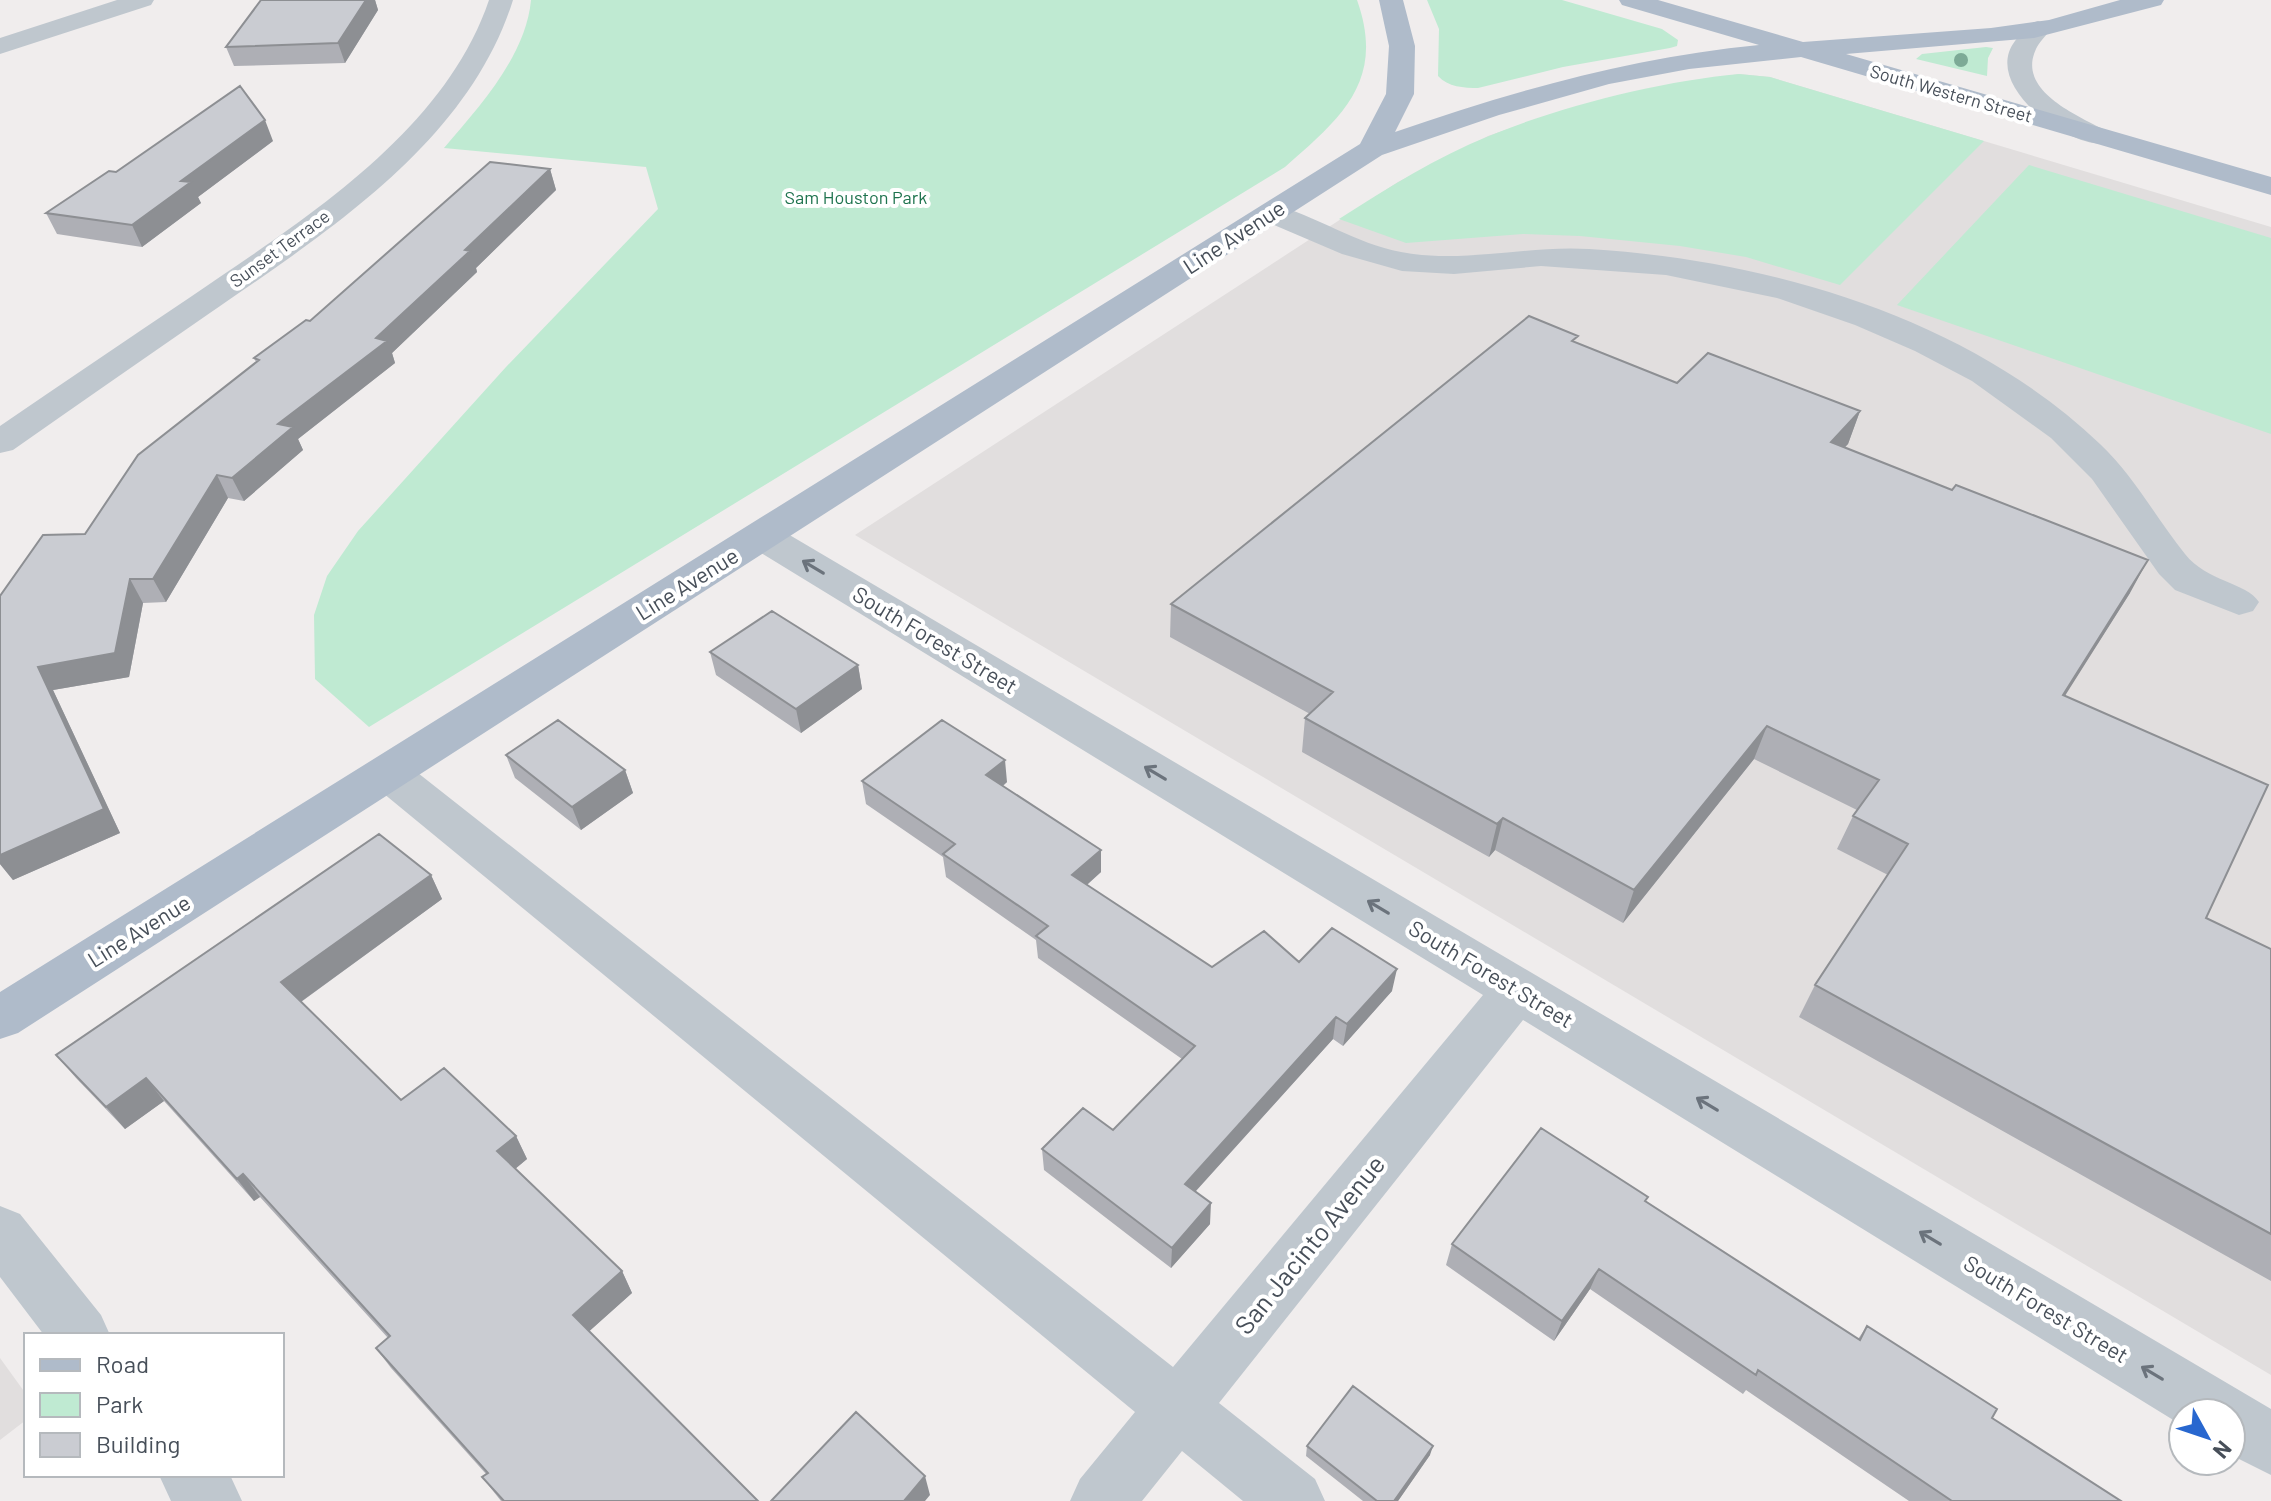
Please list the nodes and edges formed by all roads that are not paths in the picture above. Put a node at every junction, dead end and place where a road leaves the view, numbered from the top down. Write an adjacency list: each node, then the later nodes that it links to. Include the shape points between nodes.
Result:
1 (142, 0): 7 (street)
2 (501, 0): 13 (street, Sunset Terrace, via 482,50 451,93 347,200)
3 (1391, 0): 10 (main road, via 1402,46 1400,94)
4 (1631, 0): 8 (main road, South Western Street)
5 (2150, 0): 6 (main road)
6 (2038, 29): 8 (main road); 9 (street, via 2022,45 2016,63 2021,83 2049,109)
7 (0, 46)
8 (1807, 51): 9 (main road, South Western Street); 10 (main road, Line Avenue, via 1689,61 1614,74 1493,107)
9 (2097, 137): 11 (main road, South Western Street)
10 (1372, 149): 12 (main road, Line Avenue)
11 (2271, 186)
12 (1271, 213): 14 (main road, Line Avenue); 15 (street, via 1400,262 1568,258 1682,267 1774,287 1873,320 1962,361 2044,415 2110,477 2179,573)
13 (0, 442)
14 (762, 536): 16 (main road, Line Avenue); 17 (street, South Forest Street, one-way to 14)
15 (2239, 602)
16 (388, 773): 18 (main road, Line Avenue); 22 (street)
17 (1517, 990): 21 (street, South Forest Street, one-way to 17); 22 (street, San Jacinto Avenue)
18 (0, 1018)
19 (0, 1232): 20 (street)
20 (78, 1333)
21 (2192, 1397)
22 (1179, 1407): 27 (street, San Jacinto Avenue); 28 (street)
23 (2247, 1430): 24 (street)
24 (2271, 1444)
25 (192, 1477): 26 (street)
26 (210, 1501)
27 (1102, 1501)
28 (1293, 1501)

